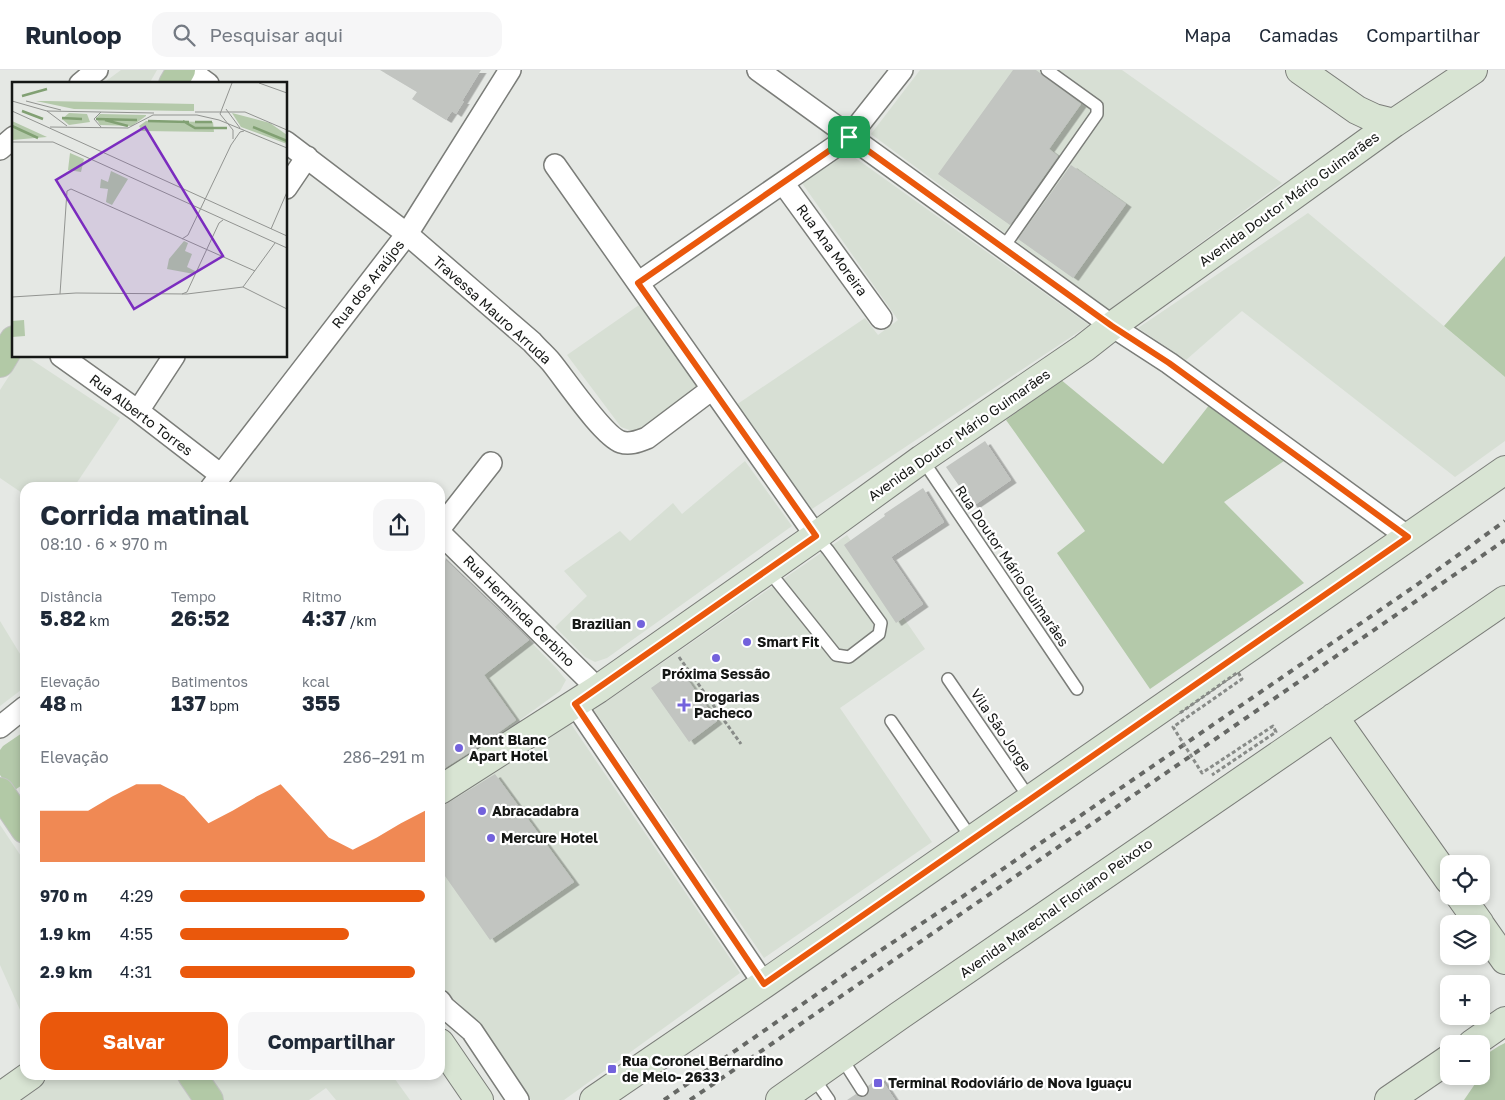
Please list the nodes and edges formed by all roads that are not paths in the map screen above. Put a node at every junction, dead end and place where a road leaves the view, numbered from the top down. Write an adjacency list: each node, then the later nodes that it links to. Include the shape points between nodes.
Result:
1 (97, 70): 10 (street)
2 (181, 70): 11 (main road)
3 (190, 70): 12 (street)
4 (510, 70): 24 (street, Rua dos Araújos)
5 (758, 70): 15 (street)
6 (902, 70): 15 (street)
7 (1047, 70): 25 (lane, via 1098,106 1097,114)
8 (1300, 70): 13 (main road)
9 (1473, 70): 14 (main road, Avenida Doutor Mário Guimarães)
10 (82, 82)
11 (174, 82)
12 (205, 82)
13 (1356, 110): 14 (main road); 19 (main road, via 1359,132)
14 (1394, 123): 19 (main road, Avenida Doutor Mário Guimarães)
15 (849, 137): 22 (street); 25 (street)
16 (12, 139): 18 (street)
17 (288, 143): 20 (street, Travessa Mauro Arruda)
18 (0, 149)
19 (1352, 154): 28 (main road, Avenida Doutor Mário Guimarães)
20 (307, 157): 23 (street); 24 (street, Travessa Mauro Arruda)
21 (555, 165): 26 (street)
22 (783, 183): 26 (street); 27 (street, Rua Ana Moreira)
23 (288, 185)
24 (407, 234): 33 (street, Travessa Mauro Arruda, via 532,342 612,438 627,443 647,438); 38 (street, Rua dos Araújos)
25 (1003, 248): 28 (street)
26 (638, 283): 33 (street)
27 (881, 318)
28 (1112, 326): 35 (main road, Avenida Doutor Mário Guimarães); 41 (street, via 1169,363)
29 (12, 343): 32 (main road)
30 (64, 358): 34 (street, Rua Alberto Torres)
31 (173, 358): 34 (street)
32 (0, 363)
33 (712, 389): 40 (street)
34 (138, 410): 38 (street, Rua Alberto Torres)
35 (922, 459): 40 (main road, Avenida Doutor Mário Guimarães); 47 (lane, Rua Doutor Mário Guimarães)
36 (491, 464): 39 (street)
37 (1505, 470): 41 (main road)
38 (216, 481)
39 (445, 522)
40 (816, 536): 43 (main road, Avenida Doutor Mário Guimarães); 43 (lane, via 881,623 879,634 849,657 836,655)
41 (1408, 537): 55 (main road)
42 (445, 538): 46 (street, Rua Herminda Cerbino)
43 (768, 570): 46 (main road, Avenida Doutor Mário Guimarães)
44 (1505, 600): 50 (main road, Avenida Marechal Floriano Peixoto)
45 (948, 679): 55 (lane, Vila São Jorge)
46 (598, 689): 48 (main road, Avenida Doutor Mário Guimarães)
47 (1076, 689)
48 (575, 704): 53 (main road, Avenida Doutor Mário Guimarães); 61 (street)
49 (20, 711): 52 (street)
50 (1334, 717): 58 (main road); 66 (main road, Avenida Marechal Floriano Peixoto)
51 (891, 721): 57 (lane)
52 (0, 727)
53 (445, 787)
54 (0, 792): 56 (main road)
55 (1030, 799): 57 (main road)
56 (20, 822)
57 (972, 840): 61 (main road)
58 (1440, 867)
59 (1490, 939): 60 (main road)
60 (1505, 960)
61 (764, 984): 77 (main road)
62 (445, 1008): 76 (street, via 472,1031)
63 (1505, 1021): 64 (main road)
64 (1485, 1035)
65 (445, 1050): 75 (main road)
66 (841, 1057): 68 (main road, Avenida Marechal Floriano Peixoto); 71 (lane)
67 (1440, 1065): 79 (main road)
68 (813, 1077): 73 (main road, Avenida Marechal Floriano Peixoto); 78 (lane)
69 (24, 1080): 72 (main road)
70 (195, 1080): 74 (main road)
71 (862, 1090)
72 (0, 1097)
73 (782, 1099)
74 (209, 1100)
75 (479, 1100)
76 (518, 1100)
77 (594, 1100)
78 (829, 1100)
79 (1389, 1100)

